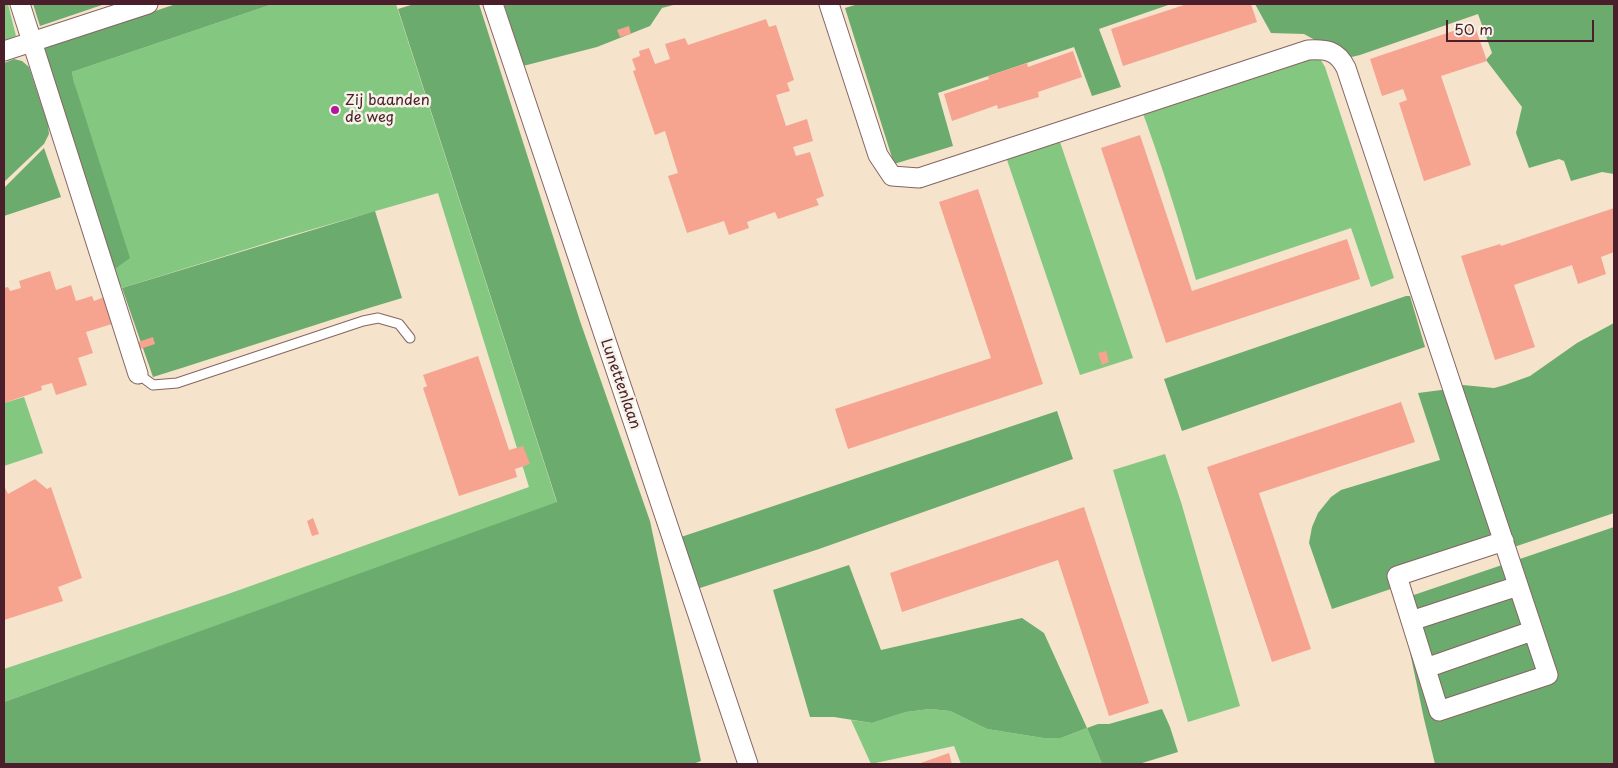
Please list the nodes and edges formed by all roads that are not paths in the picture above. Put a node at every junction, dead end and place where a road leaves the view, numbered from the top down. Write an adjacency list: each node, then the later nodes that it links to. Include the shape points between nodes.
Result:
1 (20, 4): 5 (street)
2 (148, 4): 5 (street)
3 (494, 4): 14 (street, Lunettenlaan)
4 (829, 4): 9 (street, via 878,155 892,176 920,178 1308,50 1325,50 1341,57)
5 (32, 42): 6 (street); 8 (street)
6 (4, 51)
7 (410, 338): 8 (lane, via 400,324 378,318 177,383 153,385)
8 (138, 374)
9 (1504, 542): 10 (street); 11 (street, via 1398,576)
10 (1518, 586): 11 (street); 12 (street)
11 (1411, 621): 13 (street)
12 (1532, 631): 13 (street); 13 (street, via 1548,675 1439,712)
13 (1426, 668)
14 (748, 764)

